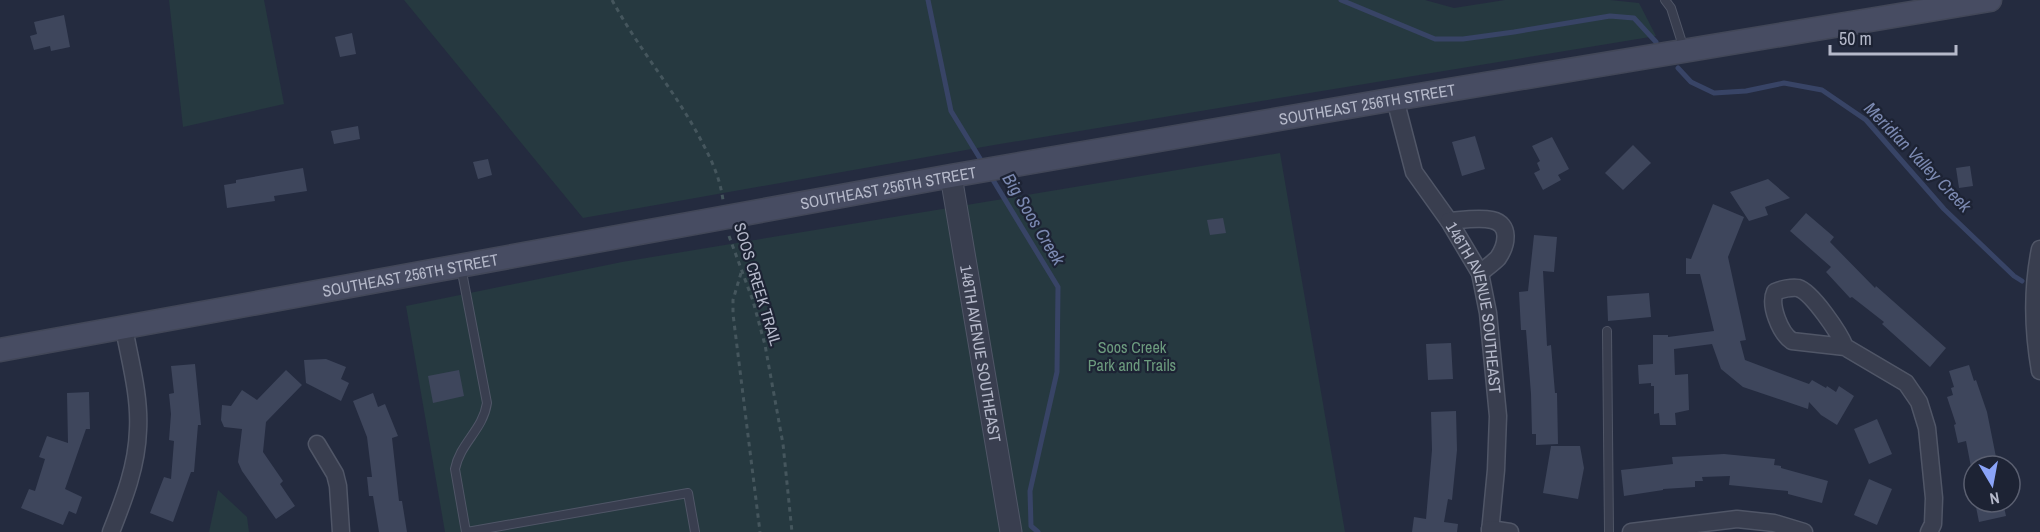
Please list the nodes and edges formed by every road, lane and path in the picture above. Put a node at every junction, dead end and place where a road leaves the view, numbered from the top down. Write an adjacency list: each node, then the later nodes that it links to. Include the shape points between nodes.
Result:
1 (612, 0): 8 (path, SOOS CREEK TRAIL, via 690,118 721,180)
2 (1665, 0): 5 (lane)
3 (1990, 0): 4 (main road, SOUTHEAST 256TH STREET)
4 (1964, 2): 5 (main road, SOUTHEAST 256TH STREET)
5 (1685, 52): 6 (main road, SOUTHEAST 256TH STREET)
6 (1395, 99): 7 (main road, SOUTHEAST 256TH STREET); 9 (street, 146TH AVENUE SOUTHEAST, via 1414,172)
7 (961, 174): 8 (main road, SOUTHEAST 256TH STREET); 28 (street, 148TH AVENUE SOUTHEAST)
8 (726, 218): 11 (main road, SOUTHEAST 256TH STREET); 12 (path, SOOS CREEK TRAIL)
9 (1449, 220): 13 (street, 146TH AVENUE SOUTHEAST); 13 (street, via 1489,219 1504,228 1505,245)
10 (2040, 249): 18 (street, via 2035,293)
11 (461, 266): 14 (main road, SOUTHEAST 256TH STREET); 24 (lane, via 487,403 482,421 455,469)
12 (741, 272): 26 (path, via 733,314); 27 (path, SOOS CREEK TRAIL, via 765,345 783,444)
13 (1480, 273): 21 (street, 146TH AVENUE SOUTHEAST, via 1498,416)
14 (124, 328): 17 (main road, SOUTHEAST 256TH STREET); 22 (street, via 139,429 128,489)
15 (1607, 331): 30 (lane)
16 (1845, 347): 16 (street, via 1788,339 1779,325 1773,297 1776,292 1797,288 1805,292 1839,332); 33 (street, via 1906,383 1919,402 1927,428 1934,498)
17 (0, 350)
18 (2039, 364)
19 (317, 444): 23 (street, via 335,474)
20 (1656, 530): 31 (street); 32 (street, via 1737,519 1774,523)
21 (1490, 531): 29 (street)
22 (111, 532)
23 (341, 532)
24 (467, 532): 25 (lane, via 688,493)
25 (695, 532)
26 (760, 532)
27 (792, 532)
28 (1011, 532)
29 (1510, 532)
30 (1609, 532)
31 (1631, 532)
32 (1804, 532)
33 (1929, 532)

